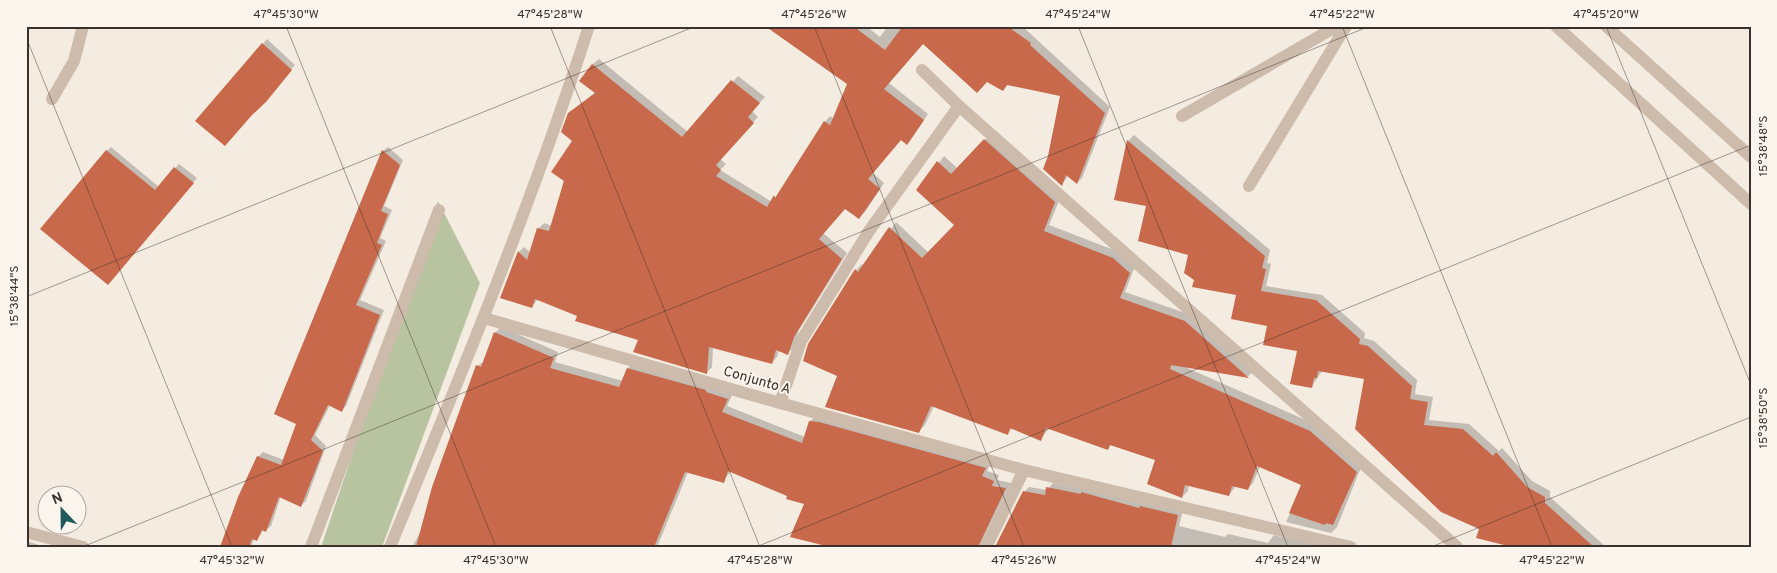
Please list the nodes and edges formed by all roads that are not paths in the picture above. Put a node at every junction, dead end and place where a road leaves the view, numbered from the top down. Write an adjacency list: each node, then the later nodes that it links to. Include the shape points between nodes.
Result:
1 (83, 26): 8 (street, via 74,61)
2 (589, 26): 15 (street)
3 (1337, 26): 10 (street)
4 (1346, 26): 12 (street)
5 (1556, 26): 13 (street)
6 (1606, 26): 11 (street)
7 (922, 70): 9 (street)
8 (52, 99)
9 (959, 106): 16 (street, via 869,231 801,341); 24 (street)
10 (1182, 116)
11 (1751, 157)
12 (1248, 186)
13 (1751, 204)
14 (439, 210): 20 (street)
15 (484, 318): 16 (street, Conjunto A); 21 (street)
16 (780, 404): 17 (street, Conjunto A)
17 (1024, 470): 22 (street); 23 (street, Conjunto A)
18 (26, 532): 19 (street)
19 (83, 547)
20 (311, 547)
21 (390, 547)
22 (986, 547)
23 (1351, 547)
24 (1457, 547)

